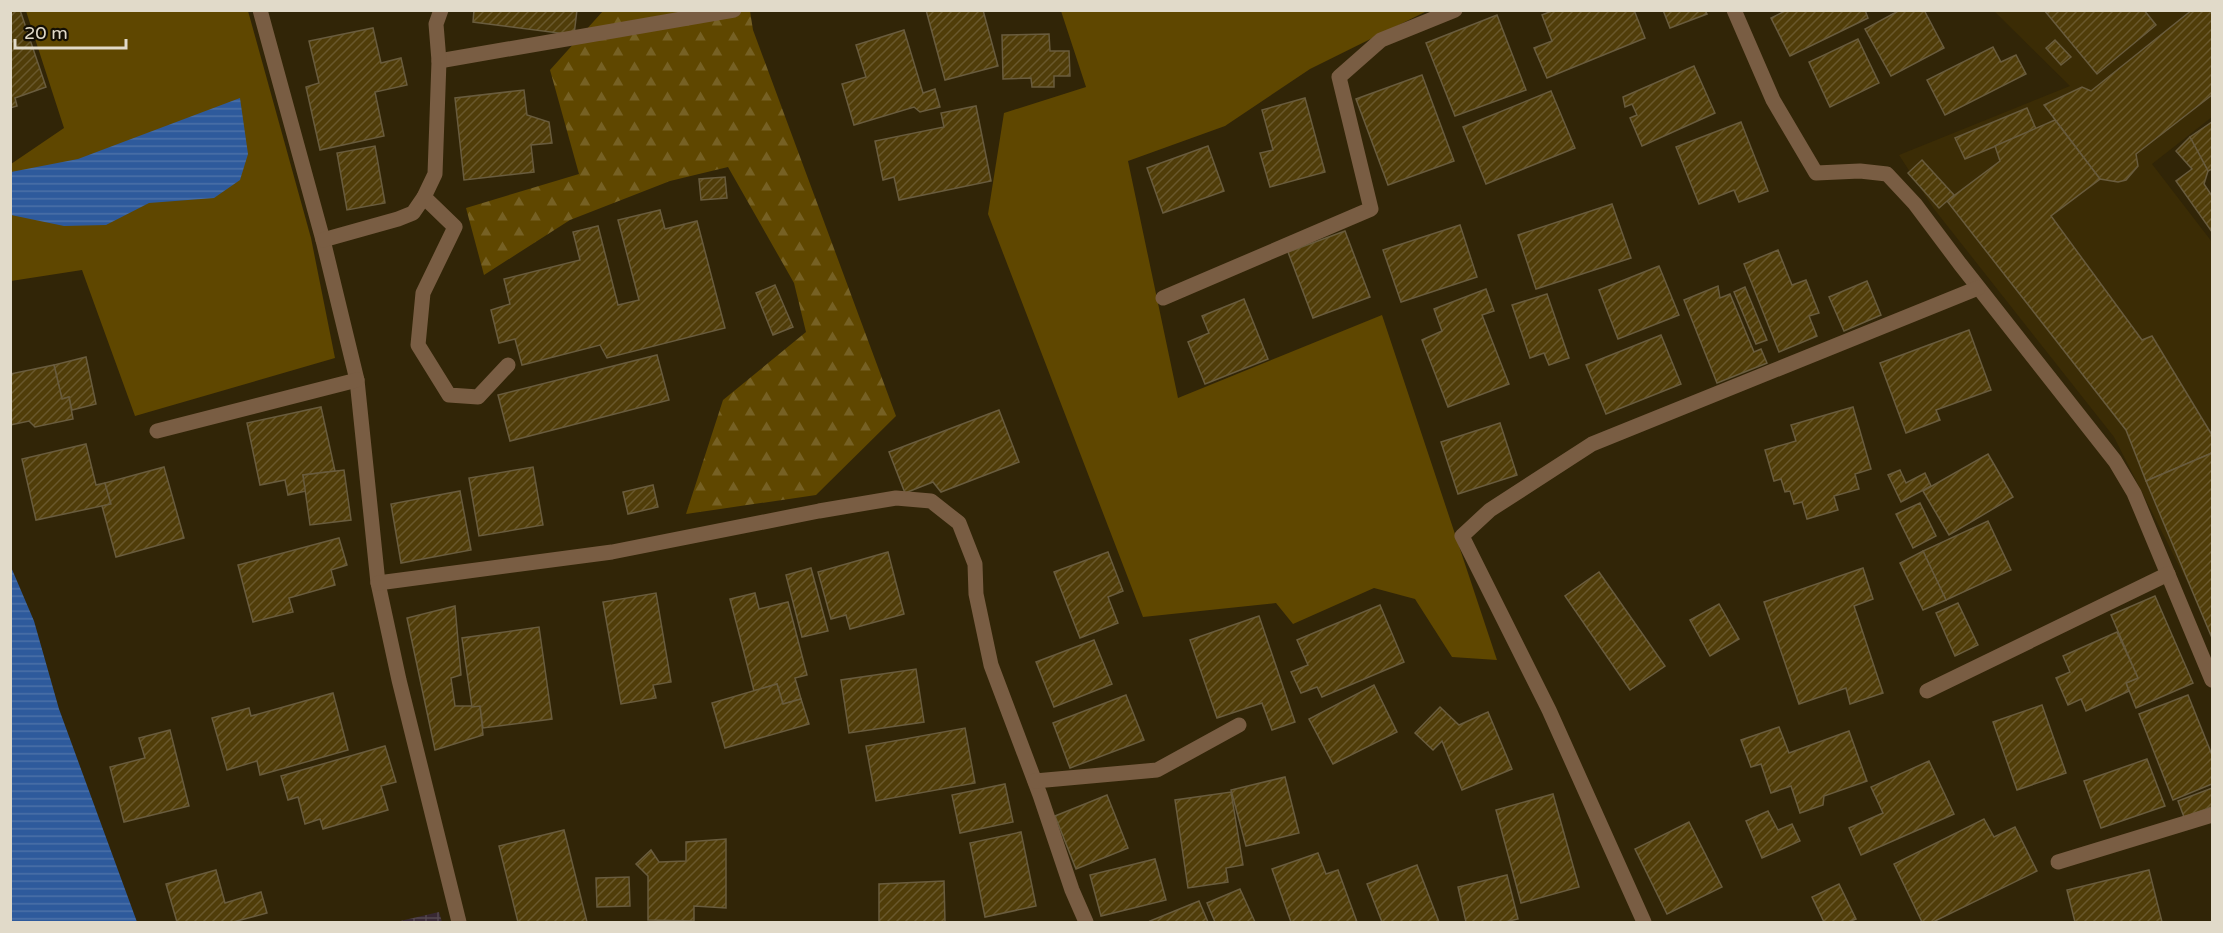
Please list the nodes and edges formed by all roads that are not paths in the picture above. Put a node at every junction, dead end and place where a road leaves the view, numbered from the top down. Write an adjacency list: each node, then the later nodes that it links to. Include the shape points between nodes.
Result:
1 (260, 10): 8 (street)
2 (441, 10): 6 (street, via 436,24)
3 (734, 10): 6 (street)
4 (1455, 10): 10 (street, via 1381,40 1339,77 1371,209)
5 (1734, 10): 9 (street, via 1773,100 1816,173 1887,174 1915,204)
6 (439, 61): 7 (street, via 435,174)
7 (424, 197): 8 (street, via 413,213); 11 (street, via 455,227 423,293 418,345 449,395 478,397)
8 (323, 240): 12 (street)
9 (1978, 288): 14 (street, via 2115,461 2134,493); 24 (street, via 1593,444 1490,510 1462,536 1549,710)
10 (1164, 298)
11 (508, 365)
12 (357, 380): 13 (street); 15 (street)
13 (157, 431)
14 (2168, 574): 16 (street); 17 (street)
15 (378, 583): 19 (street, via 612,552 896,498 931,501 958,523 975,564 976,594 991,666); 22 (street)
16 (2212, 680)
17 (1927, 691)
18 (1239, 725): 19 (street, via 1157,770)
19 (1035, 781): 23 (street)
20 (2212, 815): 21 (street)
21 (2058, 862)
22 (459, 922)
23 (1086, 922)
24 (1644, 922)

